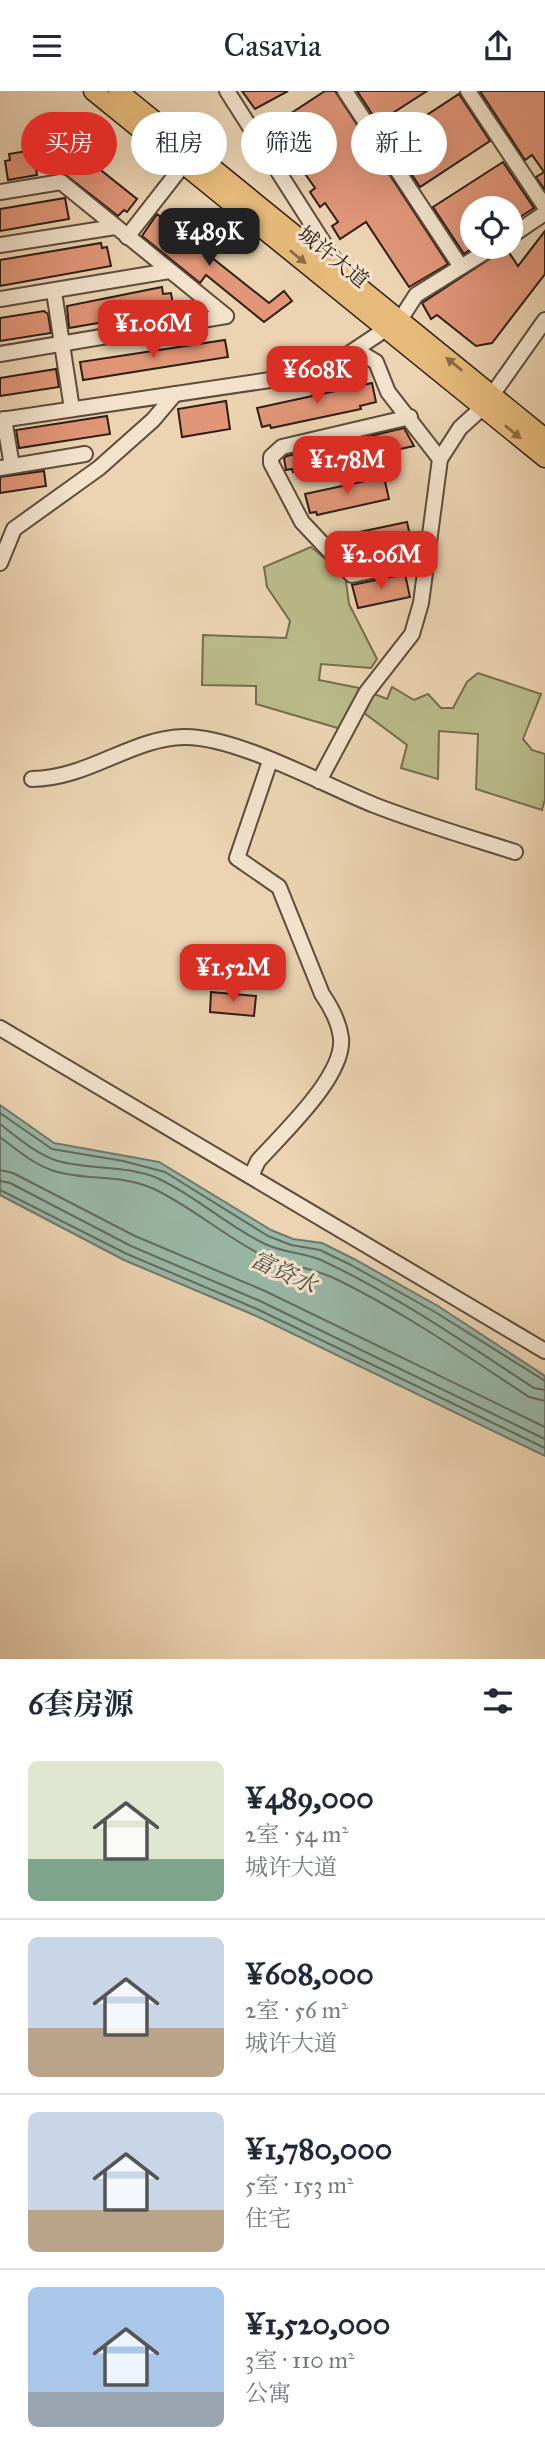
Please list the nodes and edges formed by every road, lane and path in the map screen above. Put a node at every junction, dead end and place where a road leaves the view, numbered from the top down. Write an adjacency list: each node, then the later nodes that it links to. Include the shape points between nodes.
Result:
1 (93, 91): 6 (main road, 城许大道)
2 (118, 91): 19 (main road, 城许大道)
3 (228, 91): 19 (street)
4 (345, 91): 17 (street)
5 (468, 91): 10 (street)
6 (131, 122)
7 (176, 175): 14 (street)
8 (197, 175): 23 (main road, 城许大道, one-way to 23)
9 (0, 192): 12 (street, via 61,182)
10 (545, 207)
11 (545, 213): 13 (street)
12 (114, 227): 14 (street); 15 (street)
13 (523, 228)
14 (127, 237): 18 (street)
15 (0, 245)
16 (474, 259): 17 (street)
17 (461, 267): 23 (street, via 416,295)
18 (169, 271): 20 (street); 24 (street, via 226,316)
19 (343, 273): 23 (main road, 城许大道)
20 (54, 292): 21 (street); 24 (street)
21 (0, 299)
22 (545, 320): 28 (street)
23 (393, 324): 25 (street); 28 (main road, 城许大道)
24 (62, 345): 26 (street); 29 (street)
25 (356, 350): 27 (street, via 290,376); 30 (street, via 376,362 388,392)
26 (0, 354)
27 (175, 394): 29 (street); 38 (street, via 99,468 14,529)
28 (487, 401): 32 (main road, 城许大道); 34 (main road, 城许大道, one-way to 34); 35 (street, via 460,428)
29 (72, 409): 31 (street)
30 (410, 417): 35 (street); 37 (street, via 282,447 271,463 302,522 352,575)
31 (2, 420): 36 (street)
32 (545, 438)
33 (85, 454): 36 (street)
34 (545, 458)
35 (440, 459): 37 (street)
36 (6, 467)
37 (426, 559): 41 (street, via 412,634 366,693)
38 (0, 563)
39 (270, 761): 40 (street, via 222,742 172,738 83,771); 41 (street); 44 (street, via 237,858 279,887 342,1040 327,1081 258,1161)
40 (32, 779)
41 (319, 781): 42 (street, via 376,806)
42 (515, 852)
43 (0, 1028): 44 (street)
44 (251, 1176): 45 (street)
45 (545, 1351)

